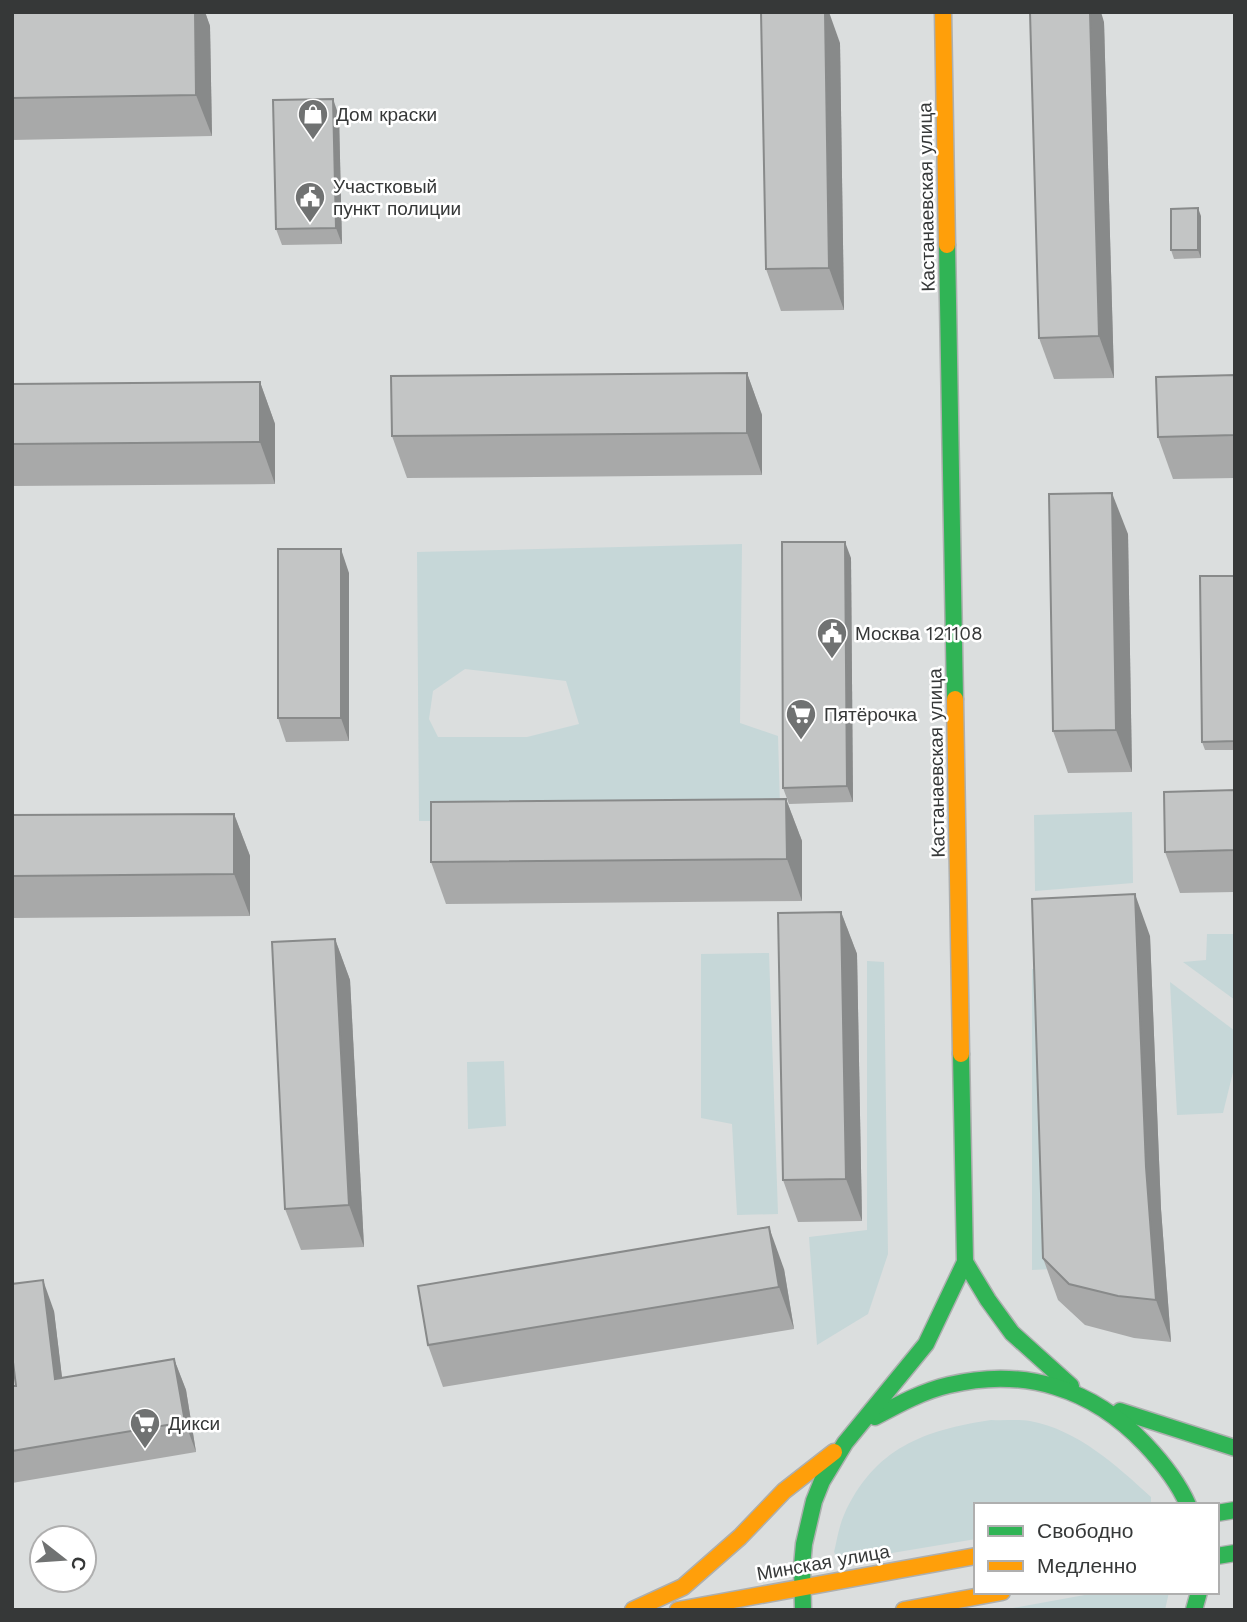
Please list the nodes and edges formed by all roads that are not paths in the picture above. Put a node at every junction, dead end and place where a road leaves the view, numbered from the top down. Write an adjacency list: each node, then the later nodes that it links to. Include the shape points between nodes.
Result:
1 (943, 12): 2 (street, Кастанаевская улица)
2 (965, 1262): 3 (street, Кастанаевская улица, via 1012,1333); 5 (street, Кастанаевская улица, via 926,1344)
3 (1080, 1395): 4 (street, Кастанаевская улица); 5 (street, Кастанаевская улица, via 1026,1379 960,1381 893,1406)
4 (1101, 1405): 7 (street); 8 (street, Кастанаевская улица, via 1146,1443)
5 (857, 1429): 6 (street, Кастанаевская улица)
6 (844, 1444): 10 (street, Кастанаевская улица, via 807,1523); 12 (street, via 784,1492 683,1587)
7 (1235, 1448)
8 (1187, 1503)
9 (974, 1556): 10 (street, Минская улица)
10 (800, 1588): 13 (street, Минская улица); 14 (street, Кастанаевская улица)
11 (991, 1594): 15 (street)
12 (633, 1610)
13 (678, 1610)
14 (803, 1610)
15 (904, 1610)

